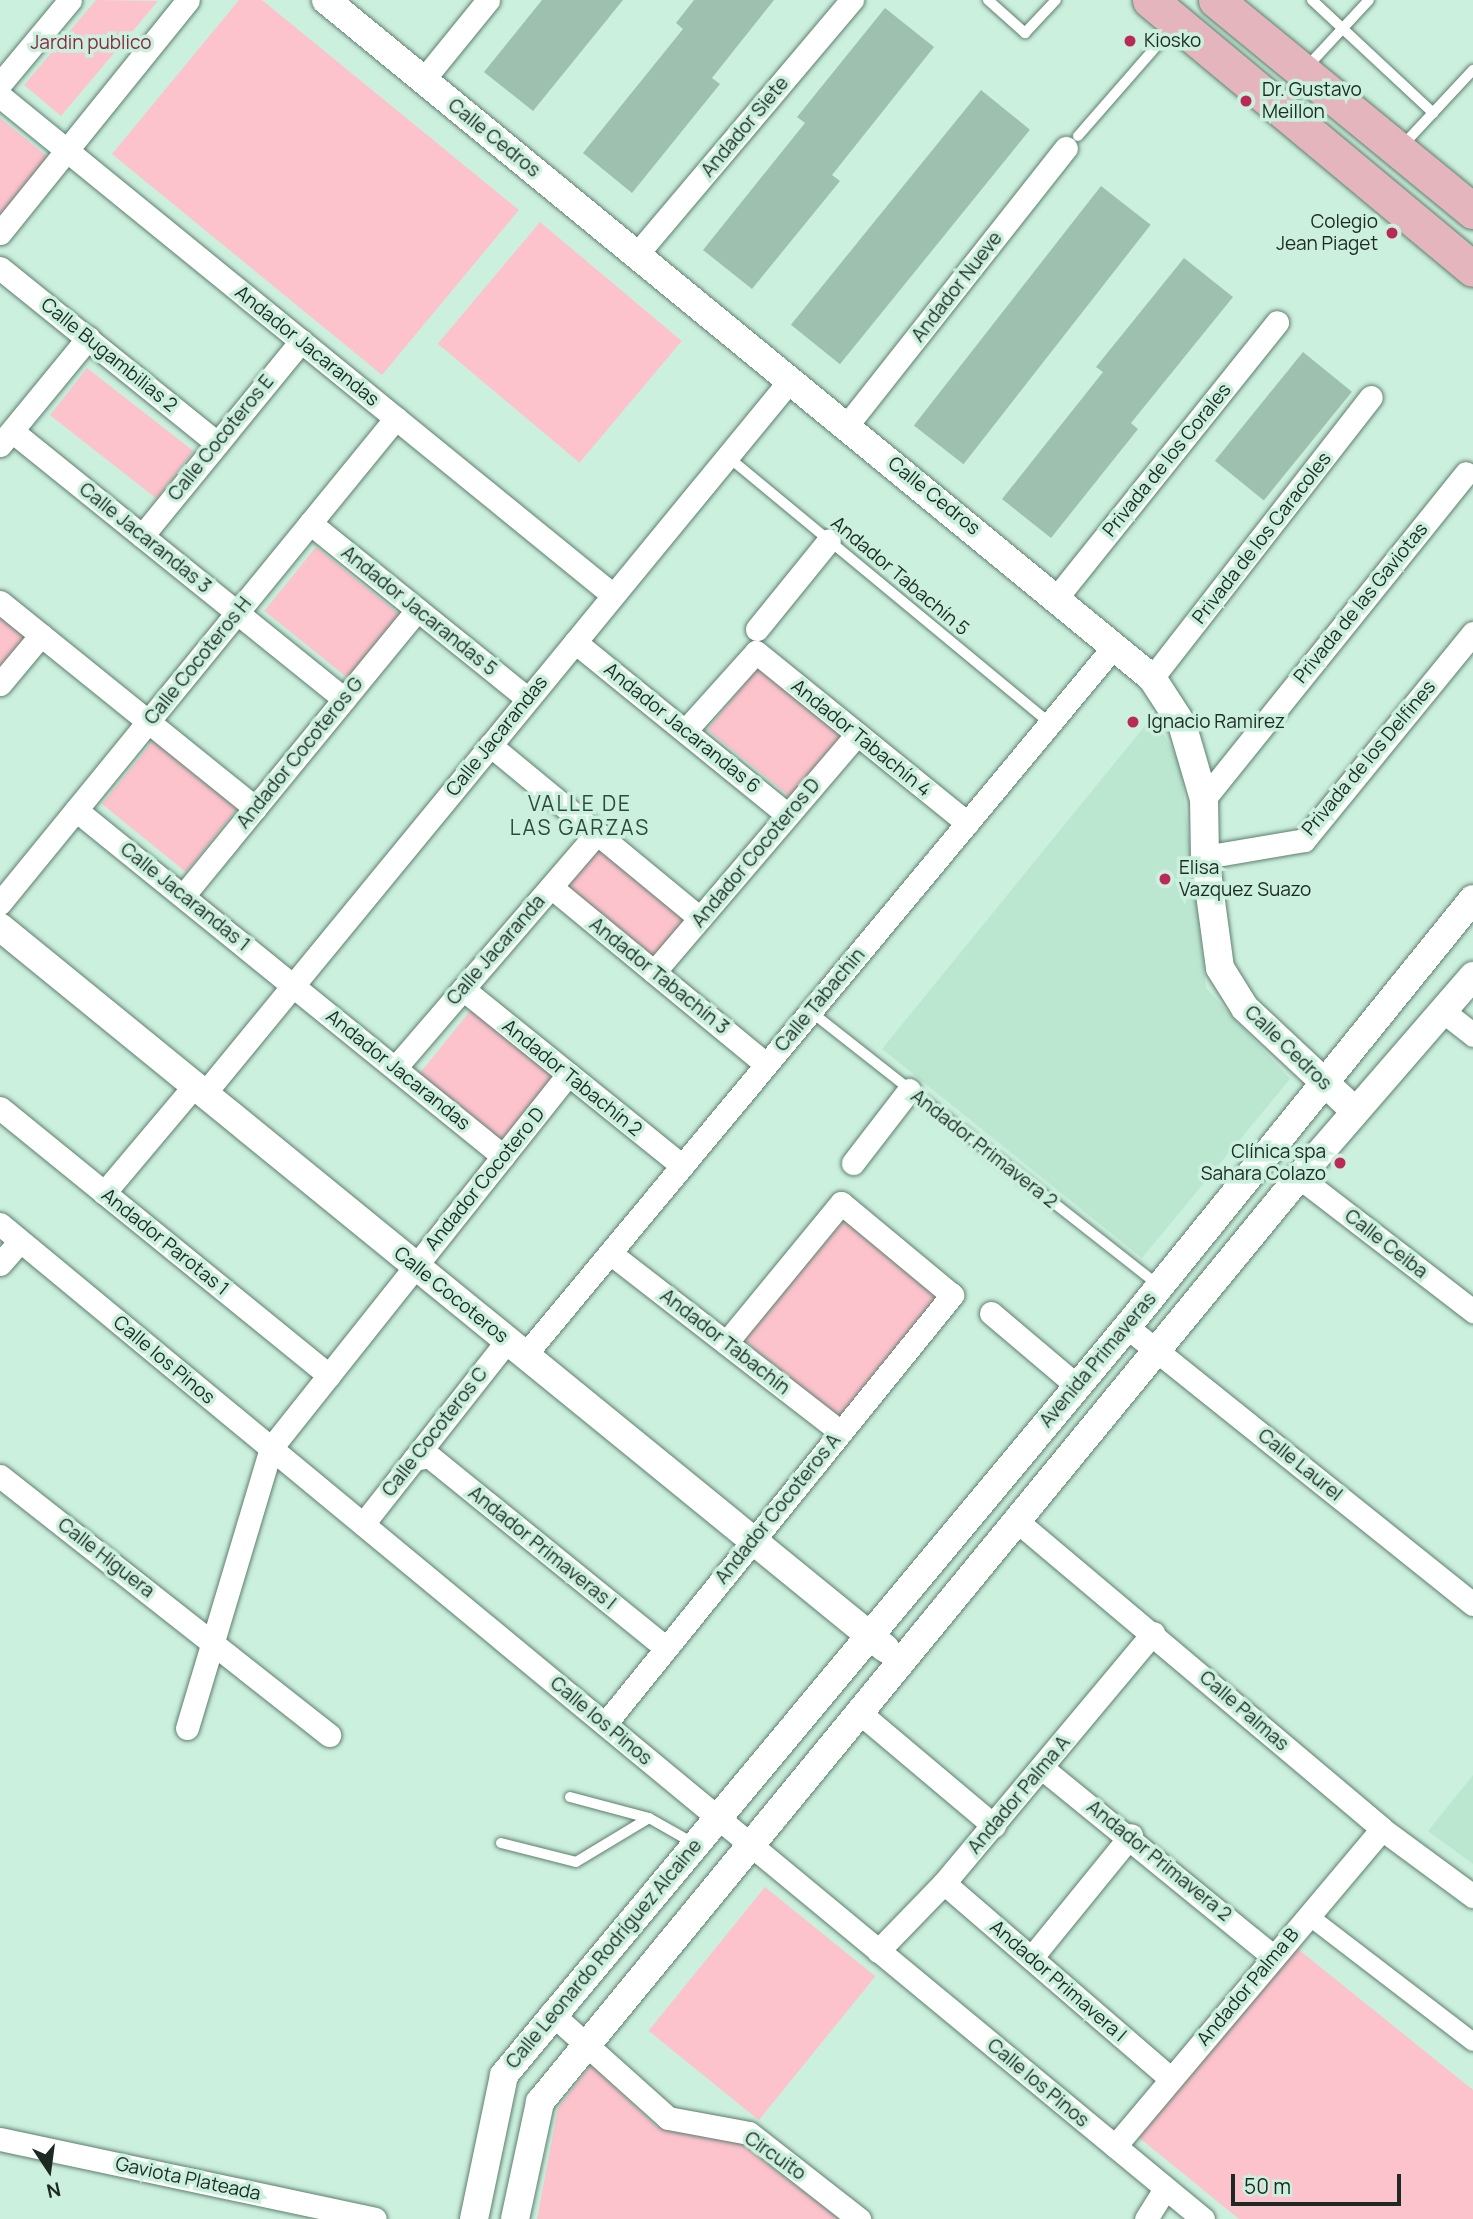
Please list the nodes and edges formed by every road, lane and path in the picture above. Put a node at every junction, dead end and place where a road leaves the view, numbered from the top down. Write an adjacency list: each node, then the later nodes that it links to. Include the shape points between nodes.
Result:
1 (70, 0): 17 (street)
2 (188, 0): 20 (street)
3 (326, 0): 16 (street, Calle Cedros)
4 (488, 0): 16 (street)
5 (852, 0): 24 (street, Andador Siete)
6 (988, 0): 7 (lane, via 1026,33)
7 (1056, 0)
8 (1150, 0): 12 (main road)
9 (1216, 0): 12 (main road); 15 (main road)
10 (1312, 0): 13 (lane)
11 (1369, 0): 13 (lane)
12 (1183, 11): 19 (lane); 26 (main road)
13 (1345, 27): 15 (lane); 18 (lane)
14 (1473, 70): 18 (lane)
15 (1303, 71): 21 (main road)
16 (423, 80): 24 (street, Calle Cedros)
17 (1, 84): 20 (street, Andador Jacarandas)
18 (1433, 113): 21 (lane)
19 (1072, 142): 33 (street, Andador Nueve)
20 (66, 150): 23 (street); 29 (street, Andador Jacarandas)
21 (1399, 150): 22 (main road)
22 (1473, 211)
23 (0, 233)
24 (637, 254): 30 (street, Calle Cedros)
25 (0, 268): 28 (street, Calle Bugambilias 2)
26 (1473, 269)
27 (1277, 323): 42 (street, Privada de los Corales)
28 (88, 338): 34 (street); 35 (street, Calle Bugambilias 2)
29 (301, 341): 32 (street, Andador Jacarandas); 35 (street, Calle Cocoteros E)
30 (790, 379): 33 (street, Calle Cedros); 36 (street, Calle Jacarandas)
31 (1371, 397): 51 (street, Privada de los Caracoles)
32 (396, 418): 38 (street, Calle Cocoteros H); 41 (street, Andador Jacarandas)
33 (847, 425): 42 (street, Calle Cedros)
34 (6, 438): 39 (street, Calle Jacarandas 3)
35 (217, 443): 39 (street, Calle Cocoteros E)
36 (727, 456): 40 (lane, Andador Tabachín 5); 41 (street, Calle Jacarandas)
37 (1466, 472): 60 (street, Privada de las Gaviotas)
38 (310, 523): 44 (street, Andador Jacarandas 5); 45 (street, Calle Cocoteros H)
39 (142, 536): 45 (street, Calle Jacarandas 3)
40 (829, 540): 48 (street); 56 (lane, Andador Tabachín 5)
41 (613, 595): 49 (street, Calle Jacarandas)
42 (1057, 597): 50 (street, Calle Cedros)
43 (0, 602): 47 (street)
44 (417, 610): 53 (street, Andador Cocoteros G); 54 (street, Andador Jacarandas 5)
45 (237, 612): 53 (street, Calle Jacarandas 3); 55 (street, Calle Cocoteros H)
46 (1473, 633): 66 (street, Privada de los Delfines, via 1304,840)
47 (41, 635): 52 (street); 55 (street)
48 (756, 641): 57 (street); 58 (street, Andador Tabachín 4)
49 (575, 642): 54 (street, Calle Jacarandas); 57 (street, Andador Jacarandas 6)
50 (1115, 645): 51 (street, Calle Cedros); 56 (street, Calle Tabachin)
51 (1152, 678): 60 (street, Calle Cedros, via 1182,724)
52 (0, 684)
53 (344, 699): 61 (street, Andador Cocoteros G)
54 (528, 699): 59 (street, Calle Jacarandas)
55 (148, 722): 61 (street); 62 (street, Calle Cocoteros H)
56 (1050, 723): 64 (street, Calle Tabachin)
57 (685, 731): 63 (street, Andador Jacarandas 6)
58 (857, 734): 63 (street, Andador Cocoteros D); 64 (street, Andador Tabachín 4)
59 (490, 745): 65 (street); 75 (street, Calle Jacarandas)
60 (1204, 799): 66 (street, Calle Cedros)
61 (255, 808): 68 (street, Andador Cocoteros G)
62 (76, 810): 68 (street, Calle Jacarandas 1); 70 (street, Calle Cocoteros H)
63 (788, 815): 71 (street, Andador Cocoteros D)
64 (967, 823): 77 (street, Calle Tabachin)
65 (597, 833): 67 (street, Calle Jacaranda); 71 (street)
66 (1205, 857): 83 (street, Calle Cedros, via 1220,968 1245,1008)
67 (551, 887): 73 (street, Andador Tabachín 3); 76 (street, Calle Jacaranda)
68 (183, 896): 75 (street, Calle Jacarandas 1)
69 (1473, 898): 83 (street, Avenida Primaveras)
70 (0, 903)
71 (700, 918): 73 (street, Andador Cocoteros D)
72 (0, 928): 84 (street, Calle Cocoteros)
73 (654, 972): 80 (street, Andador Tabachín 3)
74 (1473, 976): 78 (street, Avenida Primaveras)
75 (293, 985): 81 (street, Andador Jacarandas); 84 (street, Calle Jacarandas)
76 (463, 989): 81 (street, Calle Jacaranda); 82 (street, Andador Tabachín 2)
77 (810, 1011): 80 (street, Calle Tabachin); 85 (lane, Andador Primavera 2)
78 (1444, 1012): 79 (street); 87 (street, Avenida Primaveras)
79 (1473, 1035)
80 (766, 1064): 90 (street, Calle Tabachin)
81 (395, 1068): 88 (street, Andador Jacarandas)
82 (568, 1074): 88 (street, Andador Cocotero D); 90 (street, Andador Tabachín 2)
83 (1322, 1080): 87 (street, Calle Cedros); 98 (street, Avenida Primaveras)
84 (199, 1090): 92 (street, Calle Jacarandas); 97 (street, Calle Cocoteros)
85 (909, 1090): 89 (street); 98 (lane, Andador Primavera 2)
86 (0, 1108): 92 (street, Andador Parotas 1)
87 (1354, 1111): 91 (street, Avenida Primaveras)
88 (503, 1156): 97 (street, Andador Cocotero D)
89 (853, 1163)
90 (682, 1166): 95 (street, Calle Tabachin)
91 (1298, 1177): 99 (street, Calle Ceiba); 104 (street, Avenida Primaveras)
92 (104, 1193): 105 (street, Andador Parotas 1)
93 (0, 1224): 94 (street, Calle los Pinos)
94 (20, 1241): 96 (street); 108 (street, Calle los Pinos)
95 (610, 1253): 102 (street, Andador Tabachín); 103 (street, Calle Tabachin)
96 (0, 1264)
97 (416, 1266): 103 (street, Calle Cocoteros); 105 (street, Andador Cocotero D)
98 (1159, 1286): 101 (street, Avenida Primaveras)
99 (1473, 1311)
100 (991, 1313): 106 (street)
101 (1127, 1326): 104 (street, Calle Laurel); 106 (street, Avenida Primaveras)
102 (726, 1343): 107 (street, Andador Tabachín); 107 (street, Andador Cocoteros A, via 841,1203 952,1295)
103 (516, 1348): 109 (street, Calle Cocoteros C); 113 (street, Calle Cocoteros)
104 (1158, 1351): 111 (street, Avenida Primaveras); 114 (street, Calle Laurel)
105 (329, 1375): 108 (street, Andador Cocotero D)
106 (1076, 1385): 116 (street, Avenida Primaveras)
107 (841, 1432): 113 (street, Andador Cocoteros A)
108 (271, 1448): 112 (street, Calle los Pinos); 117 (street)
109 (414, 1459): 112 (street, Calle Cocoteros C); 118 (street, Andador Primaveras I, via 429,1457)
110 (0, 1476): 117 (street, Calle Higuera)
111 (1018, 1522): 115 (street, Calle Palmas); 119 (street, Avenida Primaveras)
112 (363, 1524): 121 (street, Calle los Pinos)
113 (753, 1541): 116 (street, Calle Cocoteros); 118 (street, Andador Cocoteros A)
114 (1473, 1604)
115 (1153, 1633): 124 (street, Andador Palma A); 129 (street, Calle Palmas)
116 (871, 1636): 119 (street, Calle Cocoteros); 127 (street, Avenida Primaveras)
117 (212, 1641): 122 (street); 123 (street, Calle Higuera)
118 (666, 1648): 121 (street, Andador Cocoteros A)
119 (902, 1662): 120 (street, Avenida Primaveras)
120 (860, 1713): 128 (street); 133 (street, Avenida Primaveras)
121 (605, 1724): 127 (street, Calle los Pinos)
122 (187, 1728)
123 (329, 1735)
124 (1042, 1768): 128 (street, Andador Palma A); 130 (street, Andador Primavera 2)
125 (570, 1797): 126 (lane)
126 (649, 1818): 131 (lane, via 576,1862); 132 (lane)
127 (718, 1818): 132 (street, Calle Leonardo Rodríguez Alcaine); 133 (street, Calle los Pinos)
128 (994, 1826): 134 (street, Andador Palma A)
129 (1382, 1829): 135 (street, Calle Palmas); 136 (street, Andador Palma B)
130 (1131, 1835): 138 (street); 139 (street, Andador Primavera 2)
131 (501, 1843)
132 (695, 1844): 140 (street, Calle Leonardo Rodríguez Alcaine)
133 (753, 1847): 137 (street, Calle los Pinos); 142 (street)
134 (944, 1883): 137 (street, Andador Palma A); 138 (street, Andador Primavera I)
135 (1473, 1896)
136 (1309, 1916): 139 (street, Andador Palma B); 141 (street)
137 (878, 1951): 145 (street, Calle los Pinos)
138 (1032, 1957): 143 (street, Andador Primavera I)
139 (1275, 1957): 143 (street, Andador Palma B)
140 (551, 2013): 142 (street, Circuito); 149 (street, Calle Leonardo Rodríguez Alcaine, via 504,2075)
141 (1473, 2042)
142 (586, 2045): 150 (street, via 540,2102); 151 (street, Circuito, via 668,2118 749,2133)
143 (1171, 2079): 145 (street, Andador Palma B)
144 (0, 2139): 147 (street, Gaviota Plateada)
145 (1115, 2146): 146 (street, Calle los Pinos)
146 (1165, 2188): 152 (street); 153 (street, Calle los Pinos)
147 (312, 2212): 148 (street, Gaviota Plateada)
148 (375, 2219)
149 (474, 2219)
150 (514, 2219)
151 (859, 2219)
152 (1146, 2219)
153 (1203, 2219)

